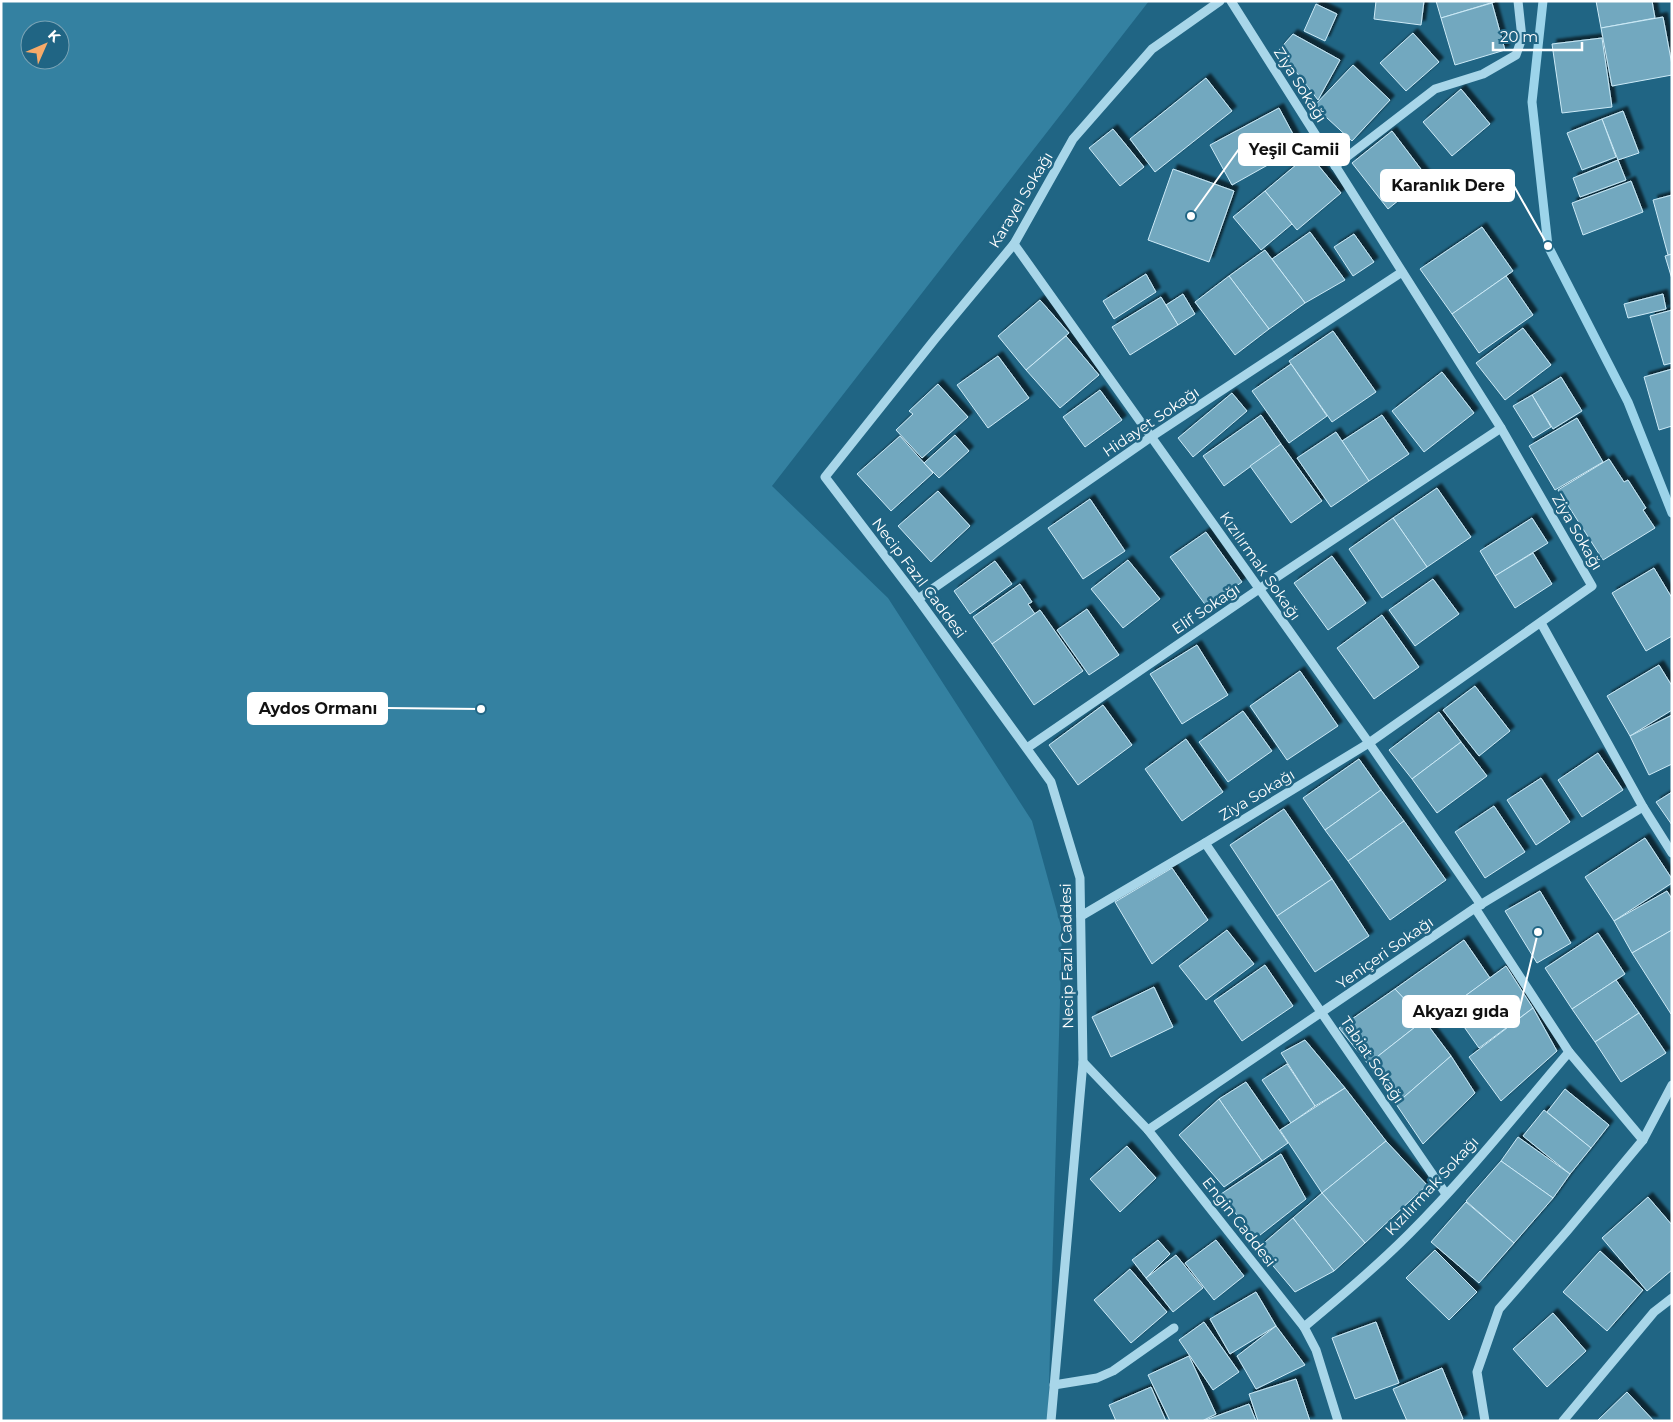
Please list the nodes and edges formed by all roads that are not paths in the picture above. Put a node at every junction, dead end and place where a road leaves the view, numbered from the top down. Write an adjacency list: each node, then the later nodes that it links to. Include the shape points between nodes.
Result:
1 (1220, 1): 5 (street, Karayel Sokağı, via 1152,49 1073,139)
2 (1231, 1): 4 (street, Ziya Sokağı)
3 (1518, 1): 4 (street, via 1522,38 1516,55 1483,74 1435,89)
4 (1335, 166): 6 (street, Ziya Sokağı)
5 (1014, 244): 8 (street, Kızılırmak Sokağı); 9 (street, Karayel Sokağı)
6 (1402, 272): 7 (street, Ziya Sokağı); 8 (street, Hidayet Sokağı)
7 (1501, 428): 10 (street, Elif Sokağı); 12 (street, Ziya Sokağı, via 1592,586)
8 (1152, 437): 10 (street, Kızılırmak Sokağı); 11 (street, Hidayet Sokağı)
9 (825, 478): 11 (street, Necip Fazıl Caddesi)
10 (1259, 589): 13 (street, Kızılırmak Sokağı); 14 (street, Elif Sokağı)
11 (918, 599): 14 (street, Necip Fazıl Caddesi)
12 (1541, 622): 13 (street, Ziya Sokağı); 15 (street)
13 (1369, 743): 16 (street, Ziya Sokağı); 18 (street, Kızılırmak Sokağı)
14 (1027, 748): 19 (street, Necip Fazıl Caddesi, via 1051,782 1080,878)
15 (1643, 807): 17 (street); 18 (street, Yeniçeri Sokağı)
16 (1205, 843): 19 (street, Ziya Sokağı); 20 (street, Tabiat Sokağı)
17 (1672, 853)
18 (1478, 906): 20 (street, Yeniçeri Sokağı); 21 (street, Kızılırmak Sokağı)
19 (1081, 916): 22 (street, Necip Fazıl Caddesi)
20 (1323, 1013): 24 (street, Yeniçeri Sokağı); 26 (street, Tabiat Sokağı)
21 (1569, 1052): 25 (street, Kızılırmak Sokağı); 26 (street, Kızılırmak Sokağı)
22 (1083, 1062): 24 (street, Engin Caddesi); 30 (street, Necip Fazıl Caddesi)
23 (1672, 1085): 25 (street)
24 (1148, 1130): 28 (street, Engin Caddesi)
25 (1642, 1140): 33 (street, via 1499,1309 1477,1372)
26 (1446, 1194): 28 (street, Kızılırmak Sokağı, via 1409,1234)
27 (1672, 1298): 34 (street, via 1654,1312)
28 (1304, 1327): 32 (street, Engin Caddesi, via 1316,1350)
29 (1174, 1328): 30 (street, via 1113,1371 1097,1378)
30 (1054, 1385): 31 (street, Necip Fazıl Caddesi)
31 (1051, 1421)
32 (1338, 1421)
33 (1485, 1421)
34 (1563, 1421)

